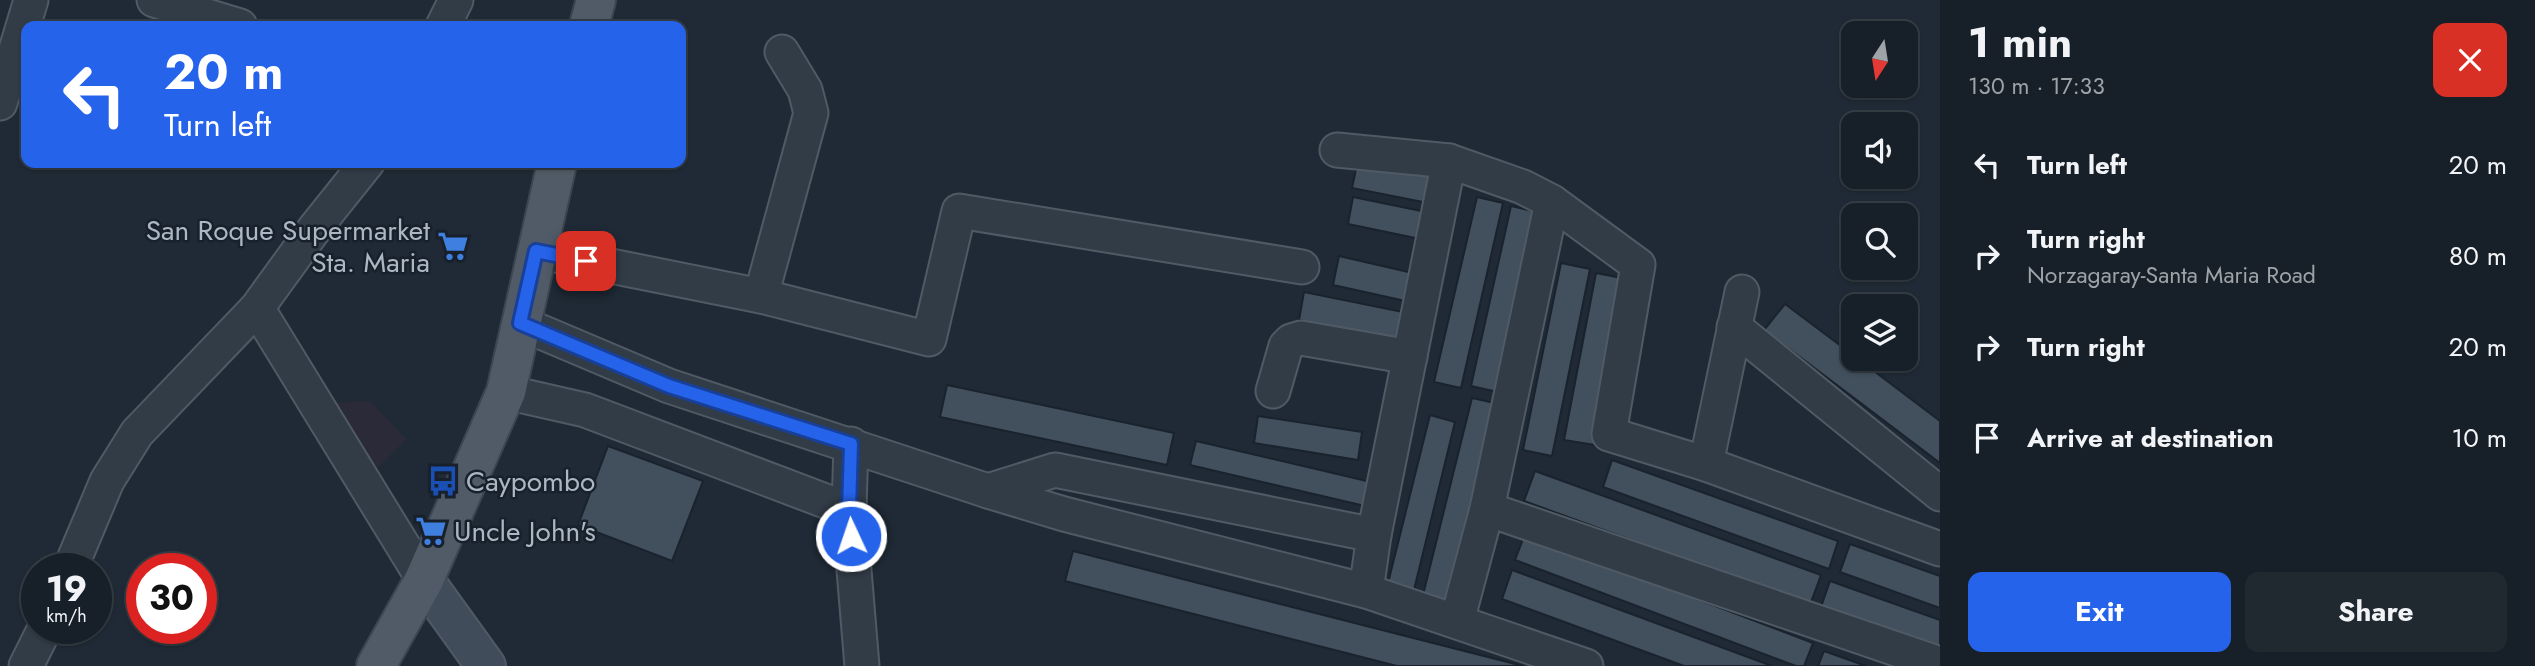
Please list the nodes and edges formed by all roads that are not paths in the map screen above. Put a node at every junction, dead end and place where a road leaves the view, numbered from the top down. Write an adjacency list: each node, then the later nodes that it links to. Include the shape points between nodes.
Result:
1 (31, 0): 5 (street)
2 (154, 0): 6 (street)
3 (456, 0): 7 (street)
4 (596, 0): 8 (main road)
5 (25, 21)
6 (223, 21)
7 (446, 21)
8 (590, 21)
9 (21, 33): 11 (street)
10 (782, 52): 20 (street, via 806,90 811,113)
11 (0, 103)
12 (1337, 150): 13 (street)
13 (1449, 161): 16 (street); 24 (street)
14 (363, 168): 21 (street)
15 (556, 168): 17 (main road)
16 (1552, 202): 28 (street, via 1638,265 1609,434); 31 (street)
17 (536, 251): 20 (street); 22 (main road)
18 (1302, 267): 20 (street, via 959,211 929,339)
19 (1742, 292): 23 (street)
20 (761, 296)
21 (257, 308): 35 (street, via 136,433 107,481); 36 (street)
22 (520, 323): 25 (main road); 27 (street, via 669,386)
23 (1734, 327): 28 (street); 30 (street)
24 (1410, 357): 26 (street, via 1301,338 1286,346); 33 (street)
25 (506, 391): 32 (street, via 585,410); 36 (main road)
26 (1273, 391)
27 (851, 444): 29 (street); 32 (street)
28 (1706, 464): 34 (street)
29 (988, 491): 33 (street, via 1055,470); 37 (street)
30 (1940, 494)
31 (1487, 509): 38 (street); 41 (street)
32 (849, 510): 44 (street)
33 (1374, 535): 37 (street)
34 (1940, 549)
35 (77, 553)
36 (424, 580): 42 (main road); 43 (street)
37 (1366, 592): 38 (street)
38 (1457, 621): 45 (street)
39 (40, 644): 40 (street)
40 (34, 663)
41 (1940, 664)
42 (376, 666)
43 (486, 666)
44 (862, 666)
45 (1586, 666)

